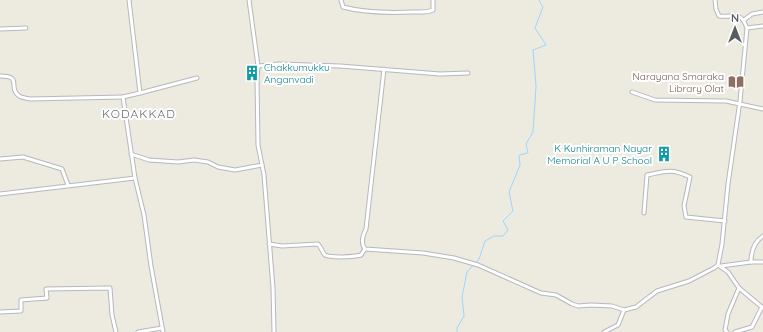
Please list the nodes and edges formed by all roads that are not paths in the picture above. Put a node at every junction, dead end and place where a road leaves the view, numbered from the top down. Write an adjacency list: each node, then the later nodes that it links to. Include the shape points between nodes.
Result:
1 (129, 0): 18 (street)
2 (248, 0): 12 (street)
3 (341, 0): 4 (street, via 343,7 359,11 396,12 433,10)
4 (433, 0)
5 (715, 0): 7 (street, via 719,16 739,16)
6 (763, 12): 7 (street, via 752,14)
7 (744, 20): 10 (street)
8 (763, 26): 10 (street)
9 (26, 28): 11 (street)
10 (747, 28): 20 (street)
11 (0, 29)
12 (258, 66): 13 (street, via 279,64); 24 (street, via 257,126)
13 (384, 69): 14 (street, via 440,74); 32 (street, via 366,229 362,240)
14 (468, 73)
15 (0, 76): 19 (street, via 13,79 18,96 30,99)
16 (197, 78): 18 (street)
17 (632, 92): 20 (street, via 655,100 726,101)
18 (140, 93): 19 (street)
19 (123, 97): 22 (street)
20 (740, 104): 21 (street); 29 (street)
21 (763, 109)
22 (131, 154): 24 (street, via 150,160 208,162 235,170); 25 (street)
23 (0, 160): 26 (street, via 23,157 62,169)
24 (262, 165): 31 (street)
25 (135, 178): 26 (street); 40 (street, via 144,215)
26 (68, 185): 27 (street)
27 (0, 194)
28 (644, 213): 29 (street, via 647,175 676,171 690,177 684,206 686,217)
29 (725, 221): 35 (street)
30 (763, 236): 33 (street, via 750,252)
31 (269, 244): 32 (street, via 318,244 327,256 360,255); 43 (street)
32 (365, 249): 38 (street, via 435,254 472,263 578,306 612,306)
33 (750, 262): 34 (street); 35 (street)
34 (763, 262)
35 (719, 266): 36 (street, via 728,272); 38 (street, via 689,281 657,291 636,307)
36 (739, 288): 37 (street); 45 (street, via 728,314 725,330)
37 (762, 308): 46 (street, via 752,327)
38 (624, 310): 44 (street, via 618,325)
39 (0, 312): 41 (street, via 21,311 21,300 47,298 46,289 110,288)
40 (163, 330): 42 (street)
41 (116, 332)
42 (138, 332)
43 (274, 332)
44 (604, 332)
45 (727, 332)
46 (735, 332)

